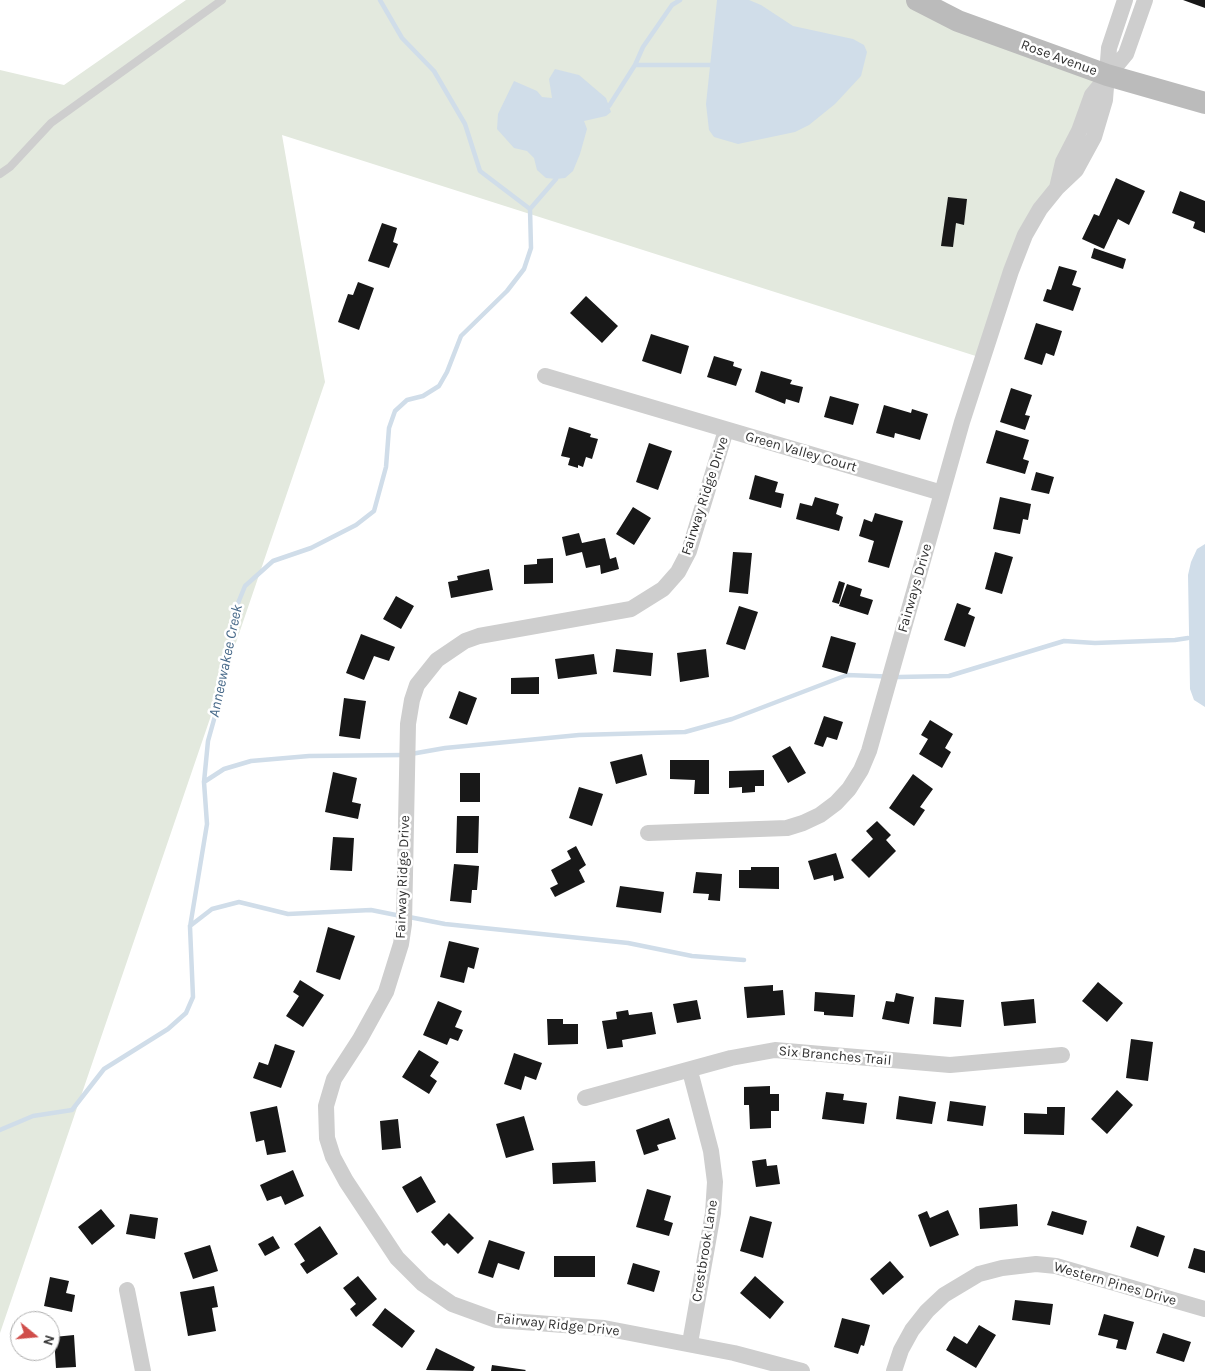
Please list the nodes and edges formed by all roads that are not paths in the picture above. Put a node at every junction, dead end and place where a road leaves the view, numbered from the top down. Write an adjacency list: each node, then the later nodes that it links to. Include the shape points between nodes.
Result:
1 (222, 0): 7 (lane, via 51,123)
2 (917, 0): 5 (street, Rose Avenue, via 958,21)
3 (1125, 0): 5 (street, Fairways Drive, via 1108,48)
4 (1145, 0): 5 (street, via 1126,54)
5 (1107, 75): 6 (street, Rose Avenue); 10 (street, Fairways Drive, via 1105,100 1094,137 1076,170 1040,209 1010,271)
6 (1205, 103)
7 (0, 174)
8 (545, 376): 9 (street, Green Valley Court)
9 (726, 430): 10 (street, Green Valley Court); 17 (street, Fairway Ridge Drive, via 689,551 678,572 663,589 631,609 479,636 437,660 417,685 408,724 401,944 386,992 334,1079 326,1120 333,1157 346,1182 404,1267 442,1298 462,1309 508,1323 595,1327)
10 (942, 493): 11 (street, Fairways Drive, via 869,751 849,789 820,815 786,828)
11 (648, 833)
12 (1062, 1055): 13 (street, Six Branches Trail, via 950,1065 775,1050 731,1058)
13 (690, 1071): 14 (street, Six Branches Trail); 17 (street, Crestbrook Lane, via 711,1150 714,1182 713,1214)
14 (585, 1098)
15 (127, 1290): 18 (street)
16 (1205, 1309): 20 (street, Western Pines Drive, via 1056,1266 1036,1264 1002,1268 979,1274 944,1295 927,1311 912,1330)
17 (690, 1343): 19 (street, Fairway Ridge Drive)
18 (143, 1371)
19 (802, 1371)
20 (894, 1371)

